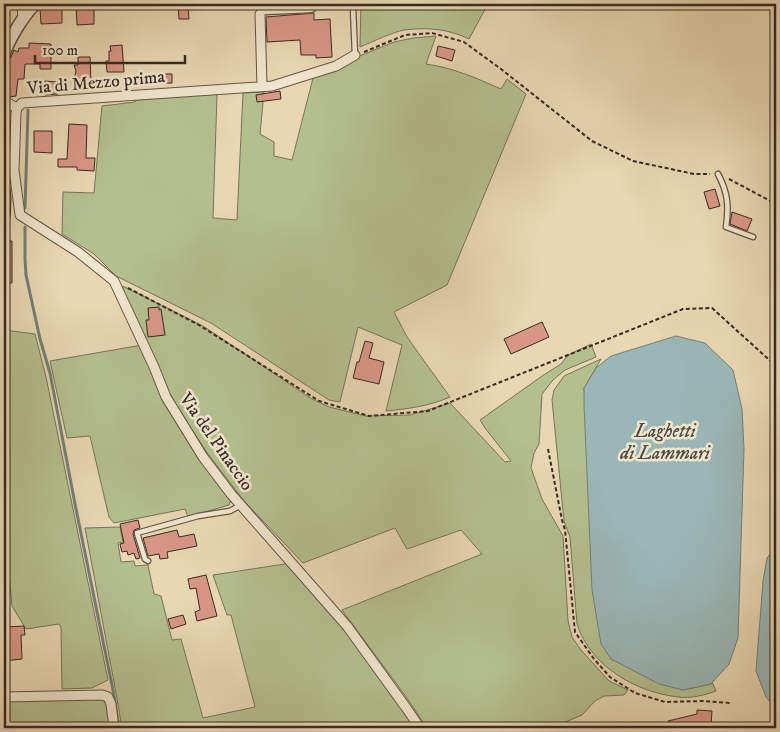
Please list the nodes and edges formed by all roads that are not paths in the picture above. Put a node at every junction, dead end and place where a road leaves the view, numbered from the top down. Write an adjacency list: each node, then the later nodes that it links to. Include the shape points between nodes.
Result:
1 (22, 4): 6 (street)
2 (36, 4): 6 (street)
3 (315, 4): 5 (lane, via 310,10)
4 (353, 8): 8 (lane)
5 (260, 14): 9 (street)
6 (23, 20): 7 (street)
7 (4, 54)
8 (355, 55): 9 (street, Via di Mezzo prima, via 336,66 272,86)
9 (262, 86): 11 (street, Via di Mezzo prima, via 22,103)
10 (4, 101): 11 (street)
11 (17, 108): 13 (street, Via di Mezzo prima)
12 (4, 170): 13 (street)
13 (14, 170): 16 (street, Via del Pinaccio, via 20,215 78,252 114,281 166,397 202,457)
14 (718, 174): 15 (lane, via 728,208 726,227)
15 (753, 237)
16 (241, 505): 17 (lane, via 230,511 198,516 137,533); 20 (street, Via del Pinaccio, via 347,626)
17 (148, 561)
18 (4, 697): 19 (street, via 102,695 108,697 111,704)
19 (114, 728)
20 (420, 728)

